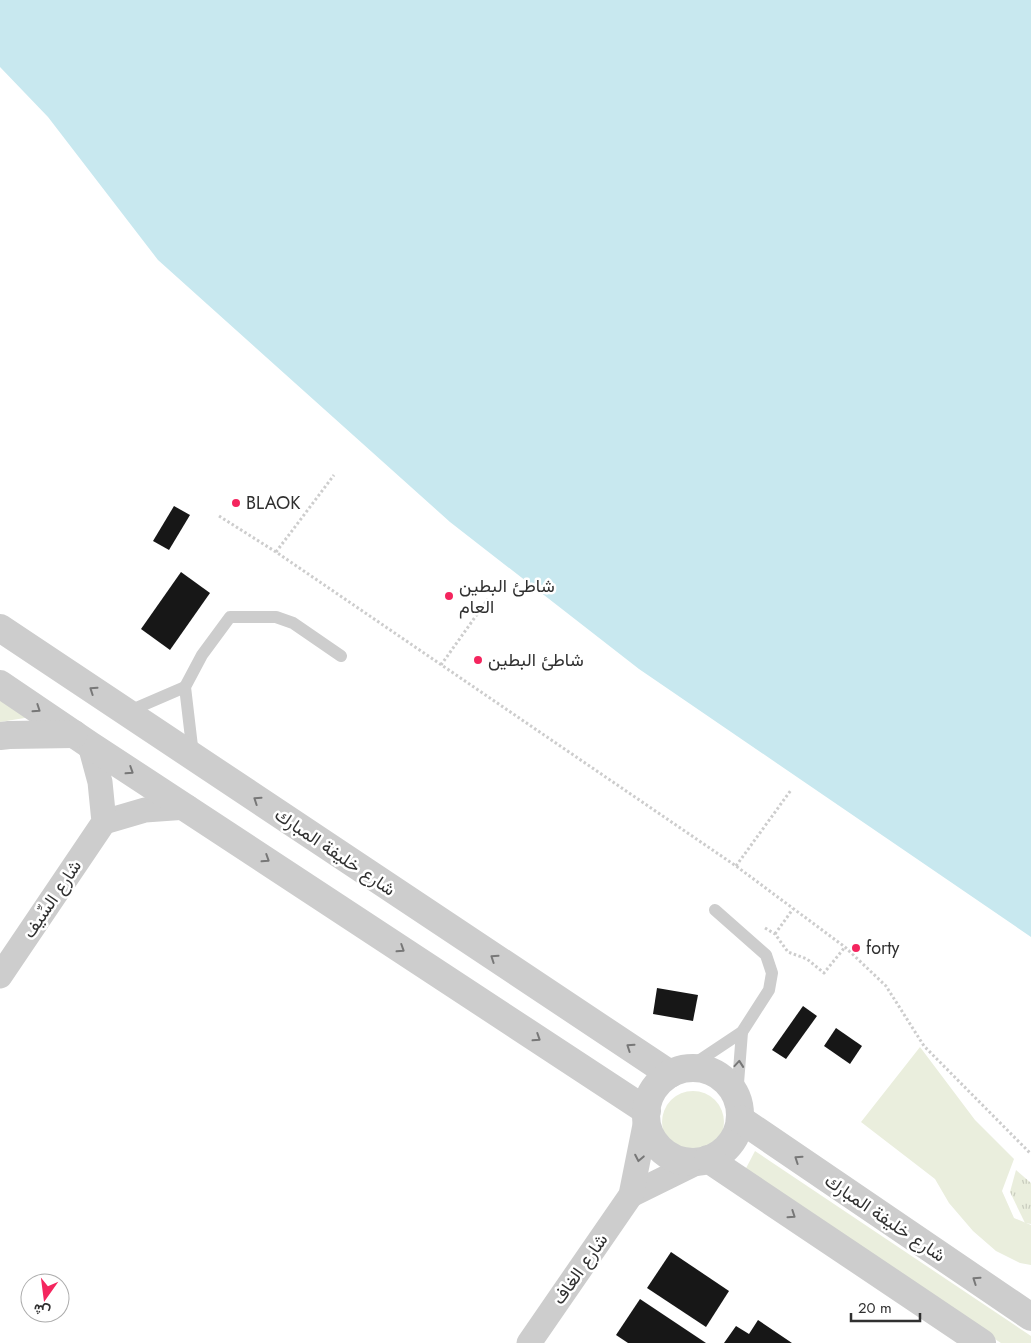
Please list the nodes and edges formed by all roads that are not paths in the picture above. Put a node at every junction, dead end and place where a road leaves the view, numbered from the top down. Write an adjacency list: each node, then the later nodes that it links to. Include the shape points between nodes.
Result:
1 (0, 628): 5 (street, شارع خليفة المبارك, one-way to 1)
2 (341, 656): 4 (lane, via 292,623 276,617 230,617 202,655)
3 (0, 684): 7 (street, one-way to 7)
4 (184, 687): 5 (lane); 8 (lane)
5 (126, 712): 8 (street, شارع خليفة المبارك)
6 (0, 736): 7 (street)
7 (82, 740): 9 (street, one-way to 9); 10 (street, via 100,782)
8 (193, 758): 14 (street, شارع خليفة المبارك, one-way to 8)
9 (187, 808): 10 (street, via 145,810); 16 (street, one-way to 16)
10 (104, 822): 12 (street, شارع السِّيف)
11 (715, 910): 13 (lane, via 766,955 772,973 769,990)
12 (0, 976)
13 (742, 1032): 14 (lane); 15 (lane, one-way to 13)
14 (679, 1071): 15 (street, via 703,1069 717,1074 728,1083); 16 (street, via 662,1080 652,1091)
15 (738, 1108): 17 (street, via 740,1125 734,1138 725,1150); 19 (street, شارع خليفة المبارك, one-way to 15)
16 (646, 1116): 17 (street, via 650,1134 669,1155 683,1161); 18 (street, شارع الغاف, one-way to 18)
17 (703, 1160): 18 (street, شارع الغاف); 21 (street, one-way to 21)
18 (631, 1196): 20 (street, شارع الغاف)
19 (1031, 1317)
20 (533, 1342)
21 (982, 1343)

